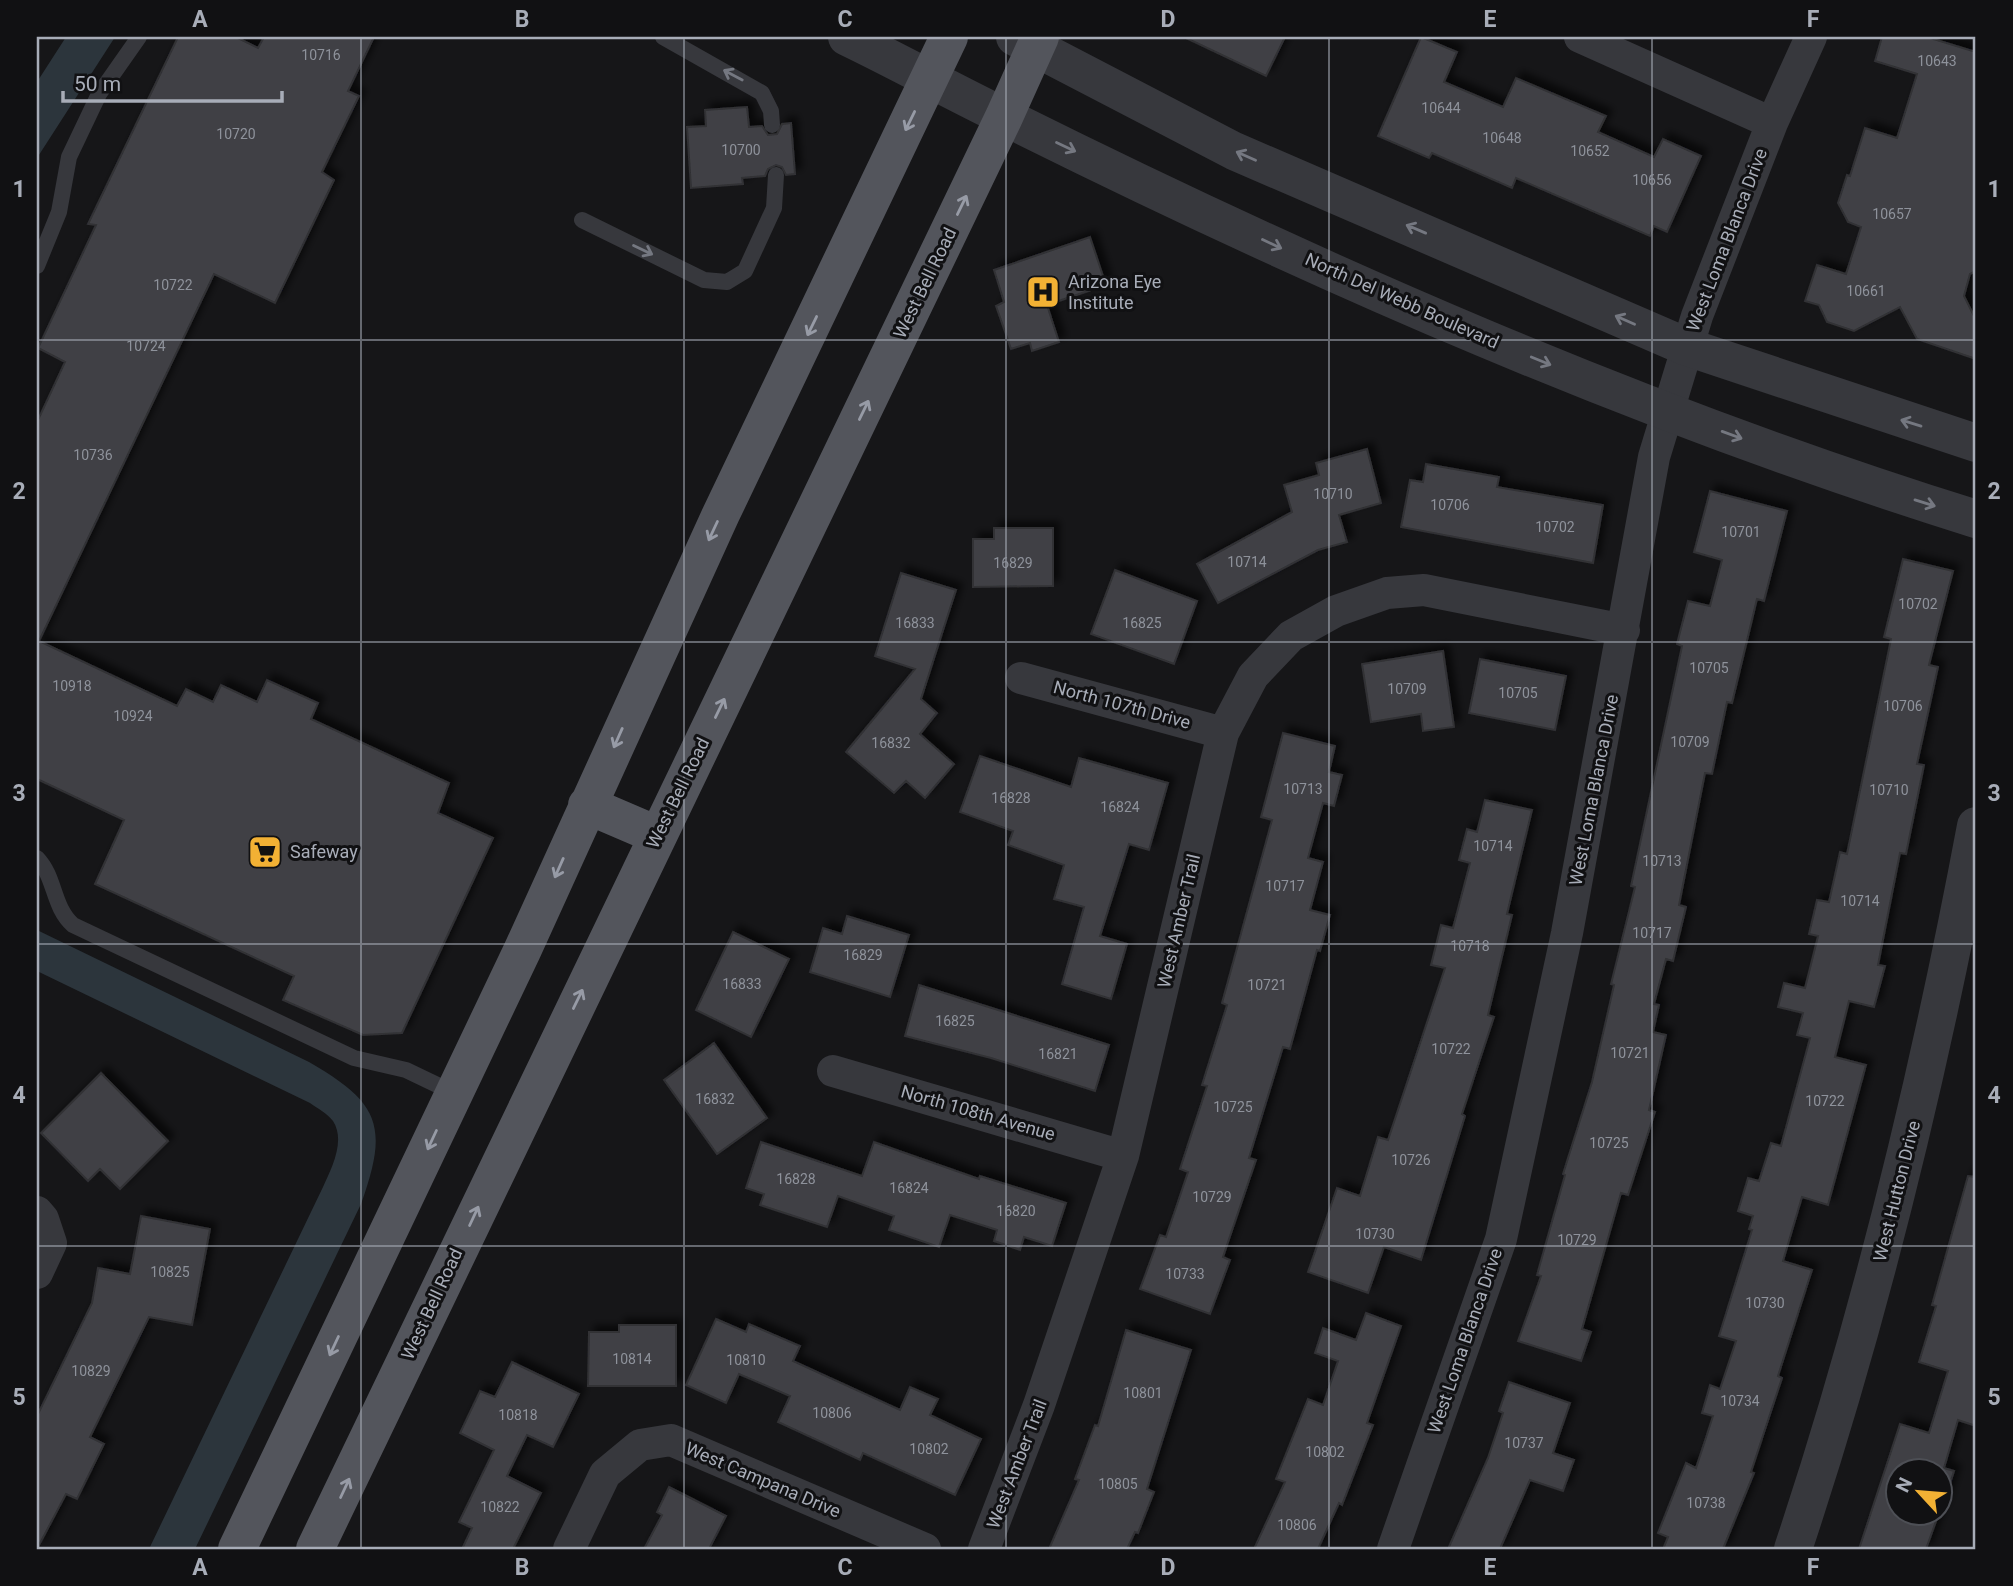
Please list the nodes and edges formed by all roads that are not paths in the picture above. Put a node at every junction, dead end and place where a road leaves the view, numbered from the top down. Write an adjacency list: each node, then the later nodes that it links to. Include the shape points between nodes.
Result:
1 (139, 37): 14 (lane, via 99,94 69,157 59,212)
2 (663, 37): 11 (lane, one-way to 2, via 762,93)
3 (847, 37): 8 (street, North Del Webb Boulevard)
4 (949, 37): 8 (main road)
5 (1580, 37): 10 (street)
6 (1811, 37): 10 (street, West Loma Blanca Drive)
7 (1029, 41): 9 (main road, West Bell Road); 15 (street, one-way to 7, via 1234,151)
8 (932, 77): 9 (street, North Del Webb Boulevard); 22 (main road, one-way to 22, via 721,514)
9 (1004, 117): 16 (street, North Del Webb Boulevard, one-way to 16, via 1435,318); 24 (main road, West Bell Road, one-way to 9)
10 (1772, 122): 15 (street, West Loma Blanca Drive)
11 (772, 125)
12 (776, 175): 13 (lane, one-way to 12, via 704,281 727,282 745,271 774,208)
13 (582, 220)
14 (37, 266)
15 (1687, 347): 16 (street, West Loma Blanca Drive); 17 (street, one-way to 15)
16 (1668, 412): 18 (street, North Del Webb Boulevard, one-way to 18); 19 (street, West Loma Blanca Drive, via 1654,457)
17 (1976, 443)
18 (1976, 519)
19 (1623, 630): 21 (street, West Amber Trail, via 1424,590 1387,593 1336,611 1291,636 1253,676); 36 (street, West Loma Blanca Drive, via 1567,933 1501,1239)
20 (1021, 678): 21 (street, North 107th Drive)
21 (1223, 733): 28 (street, West Amber Trail)
22 (587, 805): 24 (main road); 27 (main road, one-way to 27)
23 (1976, 826): 37 (street, West Hutton Drive, via 1928,1070 1866,1316)
24 (657, 835): 32 (main road, West Bell Road, one-way to 24)
25 (37, 858): 27 (lane, via 47,868 62,915 73,925 354,1058 407,1070)
26 (833, 1071): 28 (street, North 108th Avenue)
27 (454, 1093): 31 (main road, one-way to 31)
28 (1123, 1156): 35 (street, West Amber Trail, via 1040,1405)
29 (37, 1212): 30 (street, via 51,1243)
30 (37, 1273)
31 (237, 1549)
32 (315, 1549)
33 (569, 1549): 34 (street, West Campana Drive, via 605,1474 640,1445 671,1440)
34 (925, 1549)
35 (984, 1549)
36 (1393, 1549)
37 (1793, 1549)

